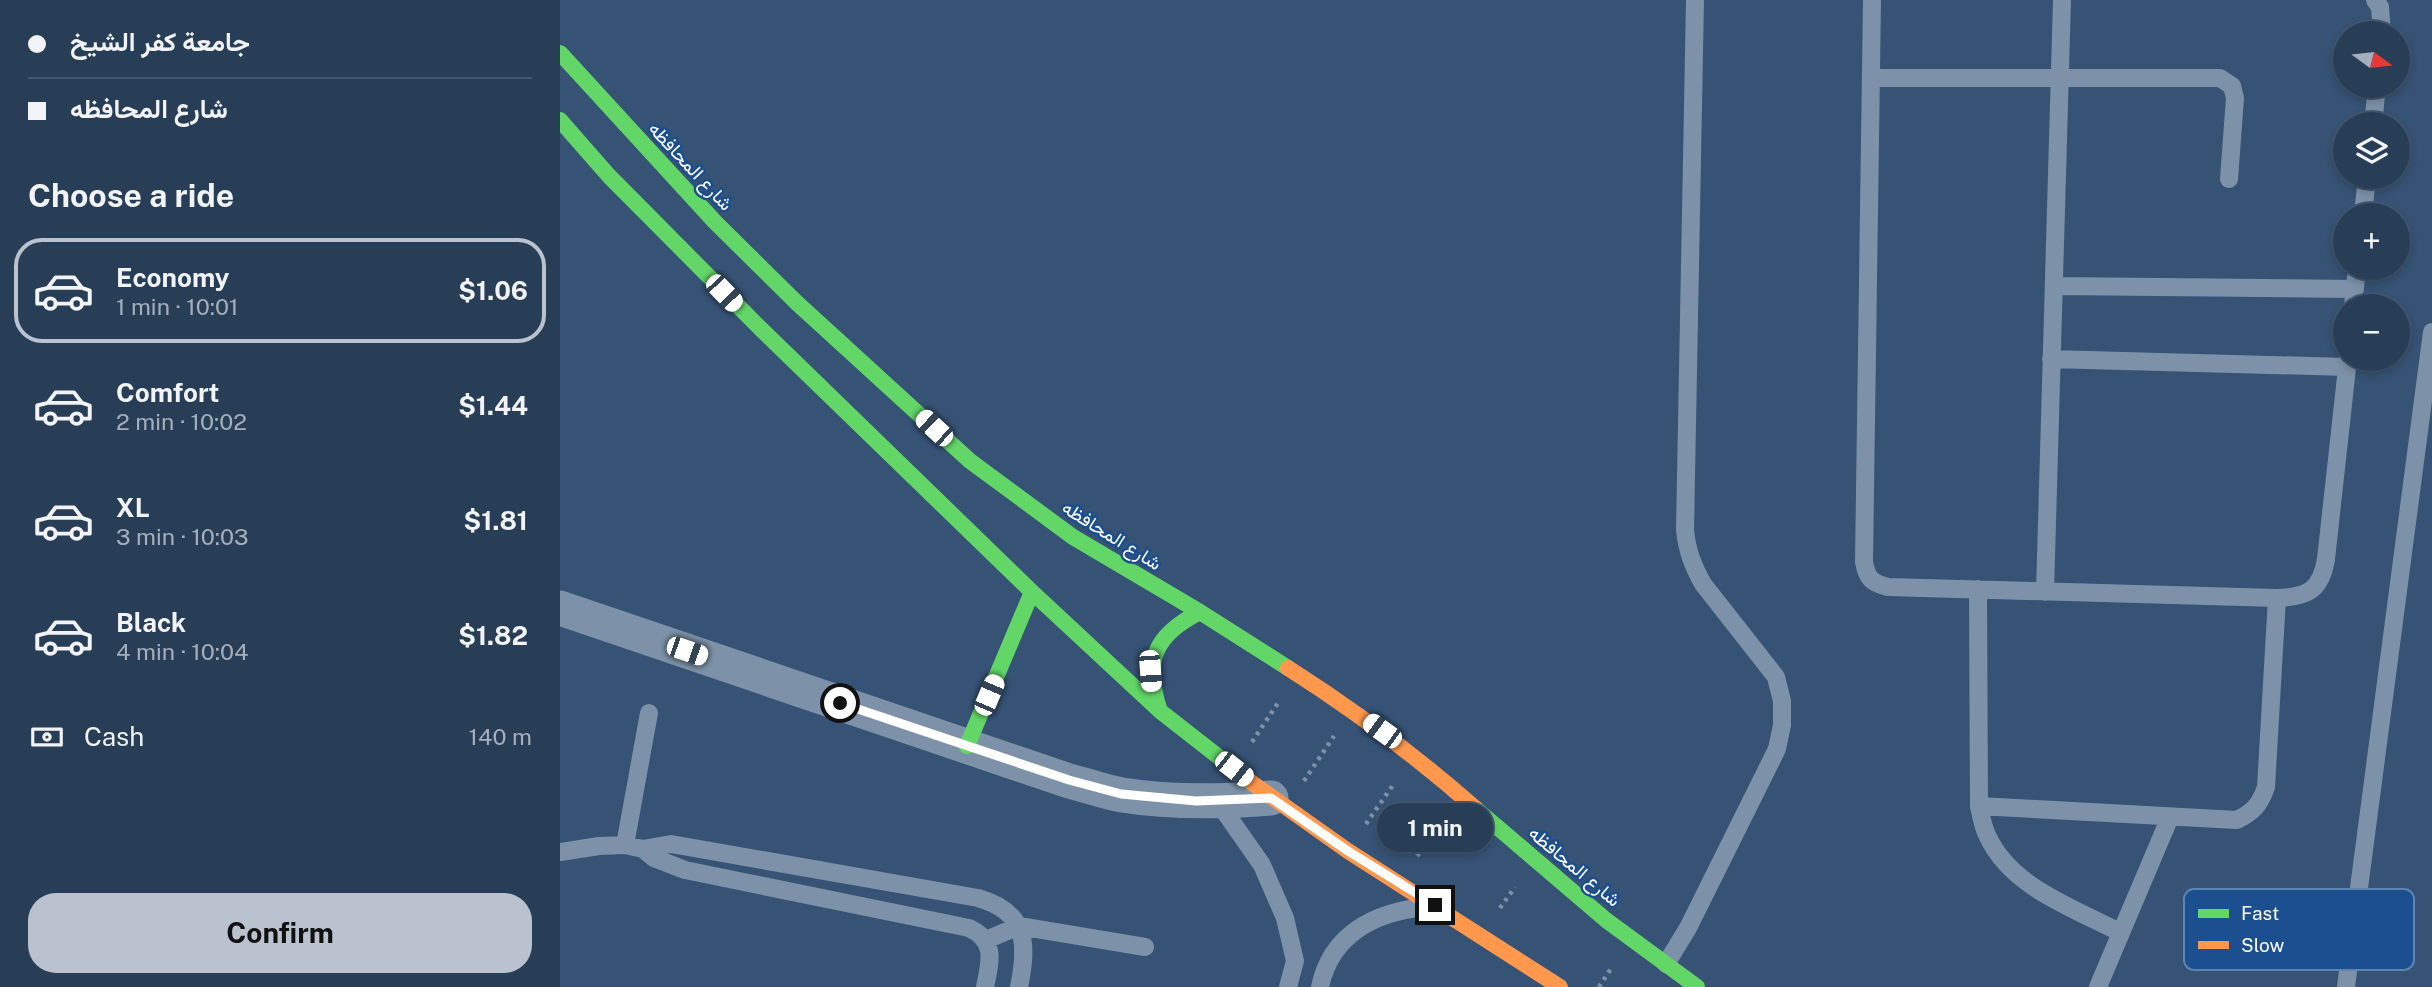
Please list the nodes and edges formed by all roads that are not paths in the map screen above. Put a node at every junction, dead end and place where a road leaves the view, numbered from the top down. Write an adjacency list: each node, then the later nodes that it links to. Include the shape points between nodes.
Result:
1 (1695, 0): 39 (lane, via 1685,530 1690,558 1703,584 1776,677 1782,726 1771,761)
2 (1872, 0): 8 (lane)
3 (2062, 0): 7 (lane)
4 (2375, 0): 5 (lane)
5 (2381, 21)
6 (560, 53): 22 (main road, شارع المحافظه, via 733,240 970,461 1073,537)
7 (2060, 78): 8 (lane); 10 (lane, via 2220,78 2232,86 2235,97); 11 (lane)
8 (1871, 79): 17 (lane, via 1866,575 1873,583 1888,587)
9 (560, 120): 18 (main road, via 762,331)
10 (2229, 179)
11 (2054, 286): 12 (lane); 14 (lane)
12 (2333, 297)
13 (2432, 332): 33 (lane)
14 (2052, 359): 15 (lane); 19 (lane)
15 (2333, 363)
16 (2346, 371): 20 (lane, via 2323,576 2312,590)
17 (1978, 589): 19 (lane); 28 (lane)
18 (1032, 592): 23 (main road); 25 (main road)
19 (2045, 592): 20 (lane)
20 (2277, 598): 29 (lane, via 2266,787 2261,802 2237,820)
21 (560, 608): 25 (street)
22 (1200, 612): 23 (main road, via 1180,620 1154,651 1152,692); 39 (main road, شارع المحافظه, via 1351,708 1415,756 1606,920)
23 (1160, 711): 27 (main road)
24 (649, 713): 30 (lane)
25 (967, 746): 26 (street, via 1121,794)
26 (1219, 802): 27 (street); 42 (lane, via 1262,865 1285,918 1295,961)
27 (1279, 803): 34 (main road)
28 (1979, 806): 29 (lane); 36 (lane, via 1987,836 2003,862 2026,883)
29 (2170, 817): 36 (lane)
30 (625, 845): 31 (lane); 32 (lane)
31 (643, 849): 35 (lane, via 664,844 690,846 978,898 1008,912); 37 (lane, via 685,870 969,928)
32 (560, 852)
33 (2359, 889)
34 (1435, 905): 43 (lane, via 1377,918 1352,933 1334,951); 44 (main road)
35 (1019, 926): 37 (lane); 38 (lane); 41 (lane, via 1025,959)
36 (2121, 933): 46 (lane)
37 (986, 940): 40 (lane, via 990,961)
38 (1144, 947)
39 (1666, 964): 45 (main road, شارع المحافظه)
40 (985, 987)
41 (1019, 987)
42 (1288, 987)
43 (1320, 987)
44 (1560, 987)
45 (1698, 987)
46 (2098, 987)

